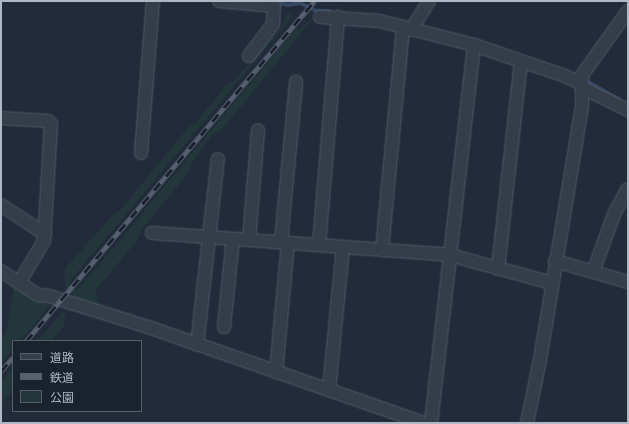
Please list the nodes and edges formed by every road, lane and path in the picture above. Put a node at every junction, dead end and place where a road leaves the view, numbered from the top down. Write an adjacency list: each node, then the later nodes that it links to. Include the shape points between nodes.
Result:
1 (153, 1): 16 (street)
2 (219, 1): 9 (street, via 274,6 273,24)
3 (429, 1): 7 (street)
4 (628, 11): 12 (street, via 582,75)
5 (320, 17): 6 (street)
6 (338, 17): 7 (street, via 380,21); 26 (street)
7 (407, 29): 8 (street); 28 (street)
8 (474, 45): 10 (street); 29 (street)
9 (249, 56)
10 (521, 61): 12 (street); 31 (street)
11 (296, 82): 25 (street)
12 (581, 85): 13 (street); 30 (street, via 582,105)
13 (628, 110)
14 (1, 118): 21 (street, via 48,121 51,124)
15 (258, 130): 24 (street)
16 (141, 153)
17 (218, 159): 22 (street)
18 (628, 189): 33 (street, via 615,212)
19 (1, 205): 21 (street)
20 (152, 233): 22 (street)
21 (45, 234): 34 (street, via 43,246)
22 (209, 237): 23 (street); 38 (street)
23 (233, 238): 24 (street); 37 (street)
24 (249, 240): 25 (street)
25 (285, 243): 26 (street); 39 (street)
26 (319, 245): 27 (street)
27 (343, 247): 28 (street); 40 (street)
28 (382, 250): 29 (street)
29 (450, 256): 31 (street); 42 (street)
30 (555, 261): 33 (street); 36 (street)
31 (498, 268): 36 (street)
32 (1, 271): 34 (street)
33 (593, 272): 35 (street)
34 (19, 282): 38 (street, via 38,295 49,296)
35 (628, 282)
36 (552, 283): 43 (street)
37 (224, 327)
38 (197, 345): 39 (street)
39 (276, 372): 40 (street)
40 (329, 390): 41 (street)
41 (423, 423)
42 (431, 423)
43 (527, 423)

